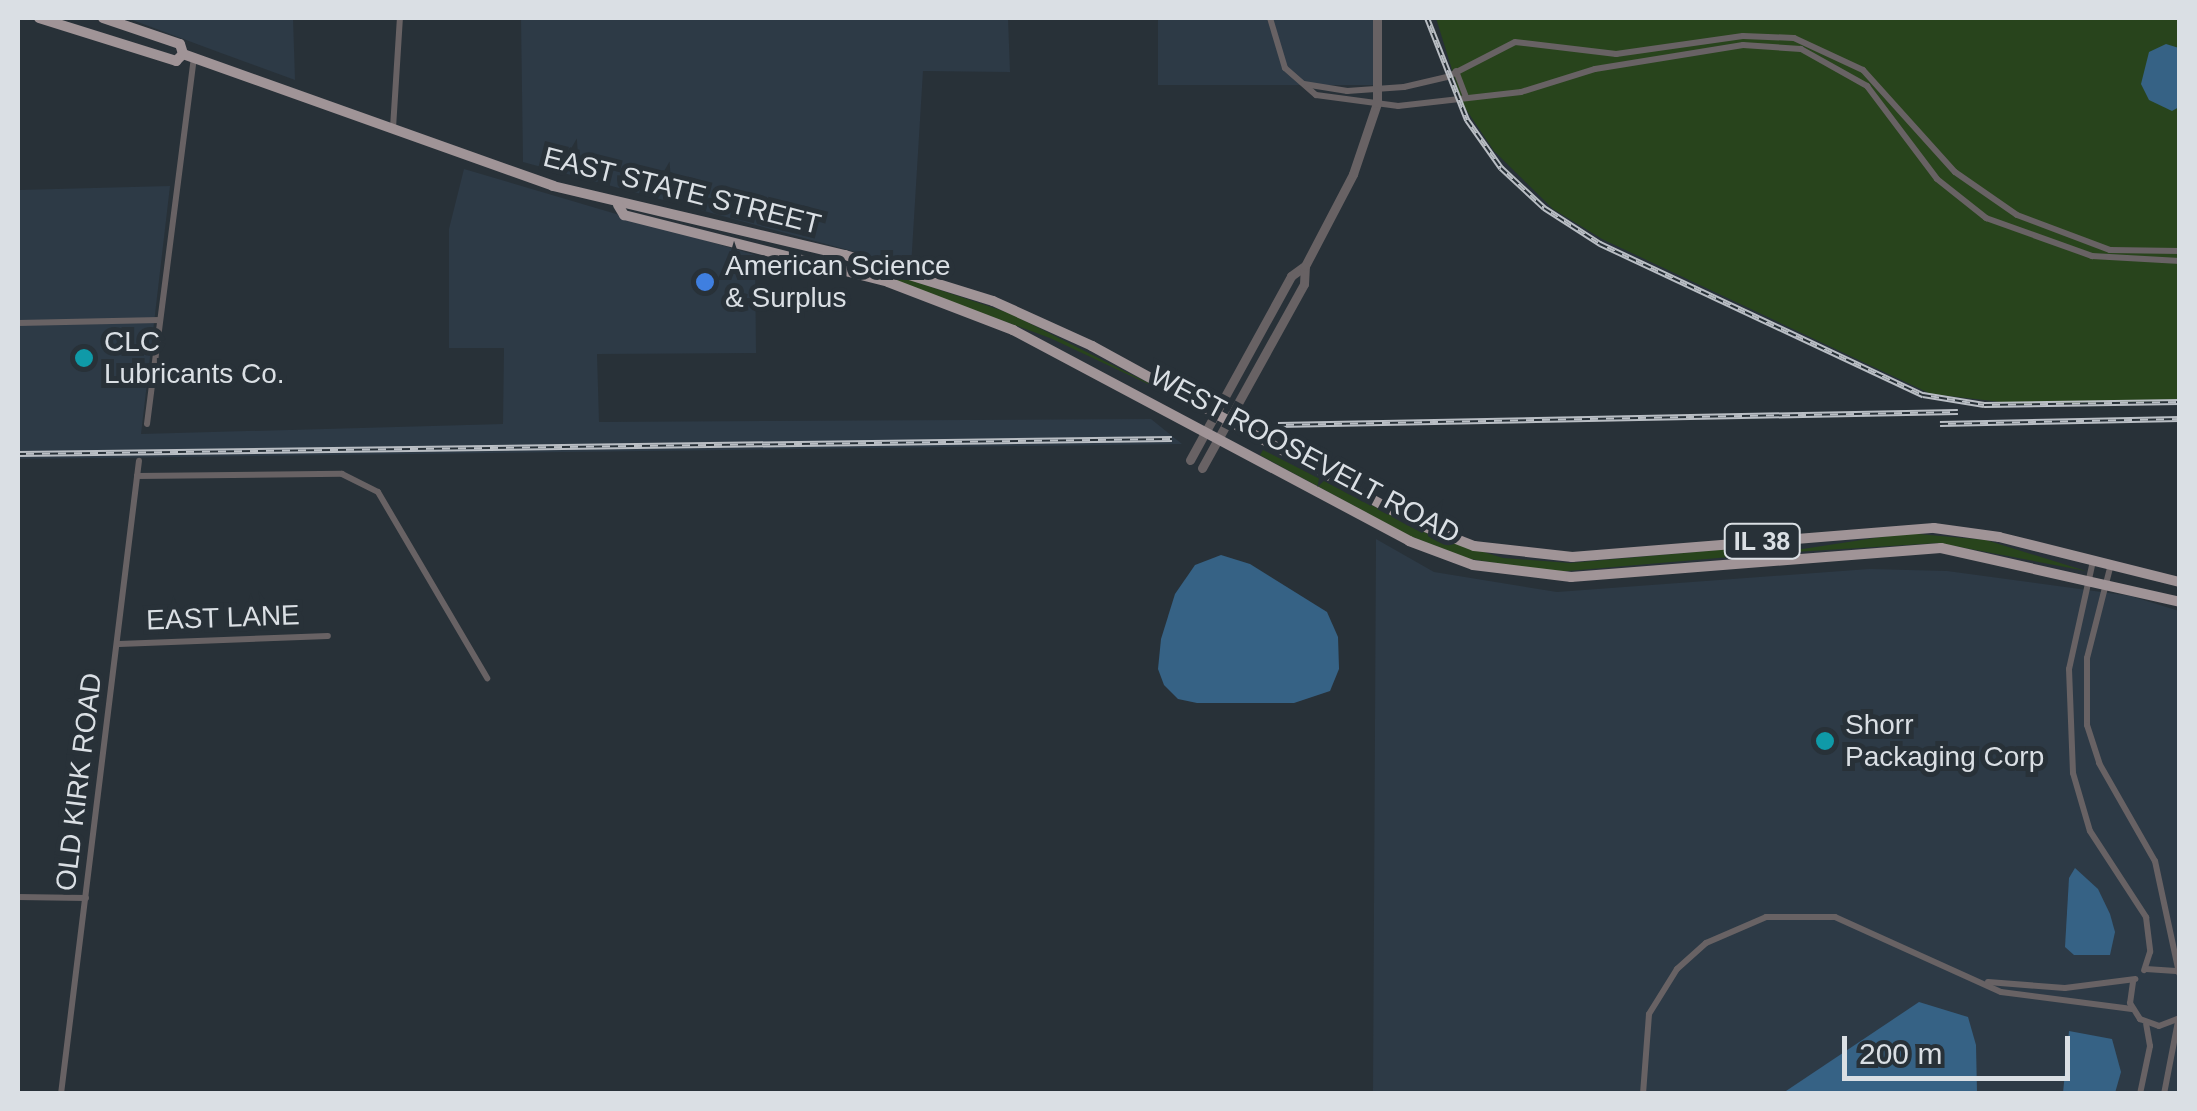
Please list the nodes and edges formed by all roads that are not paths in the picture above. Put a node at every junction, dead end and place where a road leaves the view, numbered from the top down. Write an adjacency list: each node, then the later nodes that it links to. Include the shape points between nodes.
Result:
1 (39, 18): 6 (main road, EAST STATE STREET / IL 38, via 176,61)
2 (103, 18): 6 (main road, EAST STATE STREET / IL 38, via 180,44)
3 (400, 18): 12 (street)
4 (1270, 18): 8 (street, via 1276,50)
5 (1377, 18): 9 (street)
6 (189, 56): 12 (main road, EAST STATE STREET / IL 38); 17 (street)
7 (1456, 72): 9 (street); 10 (street); 14 (street, via 1515,42 1616,54 1742,36 1810,42 1863,70 1955,172 2016,214 2081,244 2140,254)
8 (1300, 82): 9 (street); 11 (street, via 1333,100)
9 (1377, 90): 11 (street)
10 (1466, 95): 11 (street, via 1410,106); 15 (street, via 1521,92 1595,69 1743,45 1802,49 1867,86 1938,179 1986,218 2092,256)
11 (1376, 103): 16 (street, via 1352,174)
12 (392, 128): 13 (main road, EAST STATE STREET / IL 38)
13 (618, 205): 19 (main road, EAST STATE STREET / IL 38, via 632,201 967,291 1067,334); 22 (main road, WEST ROOSEVELT ROAD / IL 38, via 624,215 945,302 1072,357)
14 (2180, 251)
15 (2180, 261)
16 (1305, 266): 19 (street, via 1291,276); 20 (street, via 1304,284)
17 (160, 320): 18 (street); 21 (street)
18 (18, 323)
19 (1216, 414): 20 (main road, WEST ROOSEVELT ROAD / IL 38); 22 (street)
20 (1228, 420): 23 (street); 28 (main road, WEST ROOSEVELT ROAD / IL 38, via 1415,523 1506,554 1588,556 1919,528 1987,534)
21 (146, 424)
22 (1207, 430): 23 (main road, WEST ROOSEVELT ROAD / IL 38); 24 (street)
23 (1219, 438): 26 (street); 30 (main road, WEST ROOSEVELT ROAD / IL 38, via 1410,542 1501,572 1588,576 1924,547 1982,553)
24 (1190, 460)
25 (139, 462): 27 (street, OLD KIRK ROAD)
26 (1202, 468)
27 (137, 476): 35 (street, OLD KIRK ROAD); 36 (street, via 342,474 378,492)
28 (2094, 560): 29 (main road, WEST ROOSEVELT ROAD / IL 38); 30 (street)
29 (2111, 564): 31 (main road, WEST ROOSEVELT ROAD / IL 38); 32 (street)
30 (2090, 579): 32 (main road, WEST ROOSEVELT ROAD / IL 38); 39 (street, via 2070,668 2072,773 2090,831 2146,916 2150,952)
31 (2180, 582)
32 (2106, 583): 33 (main road, WEST ROOSEVELT ROAD / IL 38); 40 (street, via 2087,658 2087,724 2099,763 2156,861)
33 (2180, 602)
34 (328, 636): 35 (street, EAST LANE)
35 (119, 644): 38 (street, OLD KIRK ROAD)
36 (487, 678)
37 (18, 897): 38 (street)
38 (87, 898): 46 (street, OLD KIRK ROAD)
39 (2144, 970): 40 (street, via 2159,966); 41 (street)
40 (2179, 973)
41 (2134, 979): 42 (street, via 2112,987 2065,988); 43 (street)
42 (1986, 982): 43 (street, via 2010,994); 47 (street, via 1937,967 1836,916 1811,912 1744,923 1692,955 1658,998 1645,1030)
43 (2132, 1009): 45 (street)
44 (2179, 1018): 45 (street, via 2166,1025); 49 (street)
45 (2146, 1022): 48 (street, via 2150,1046)
46 (61, 1094)
47 (1643, 1094)
48 (2140, 1094)
49 (2164, 1094)

